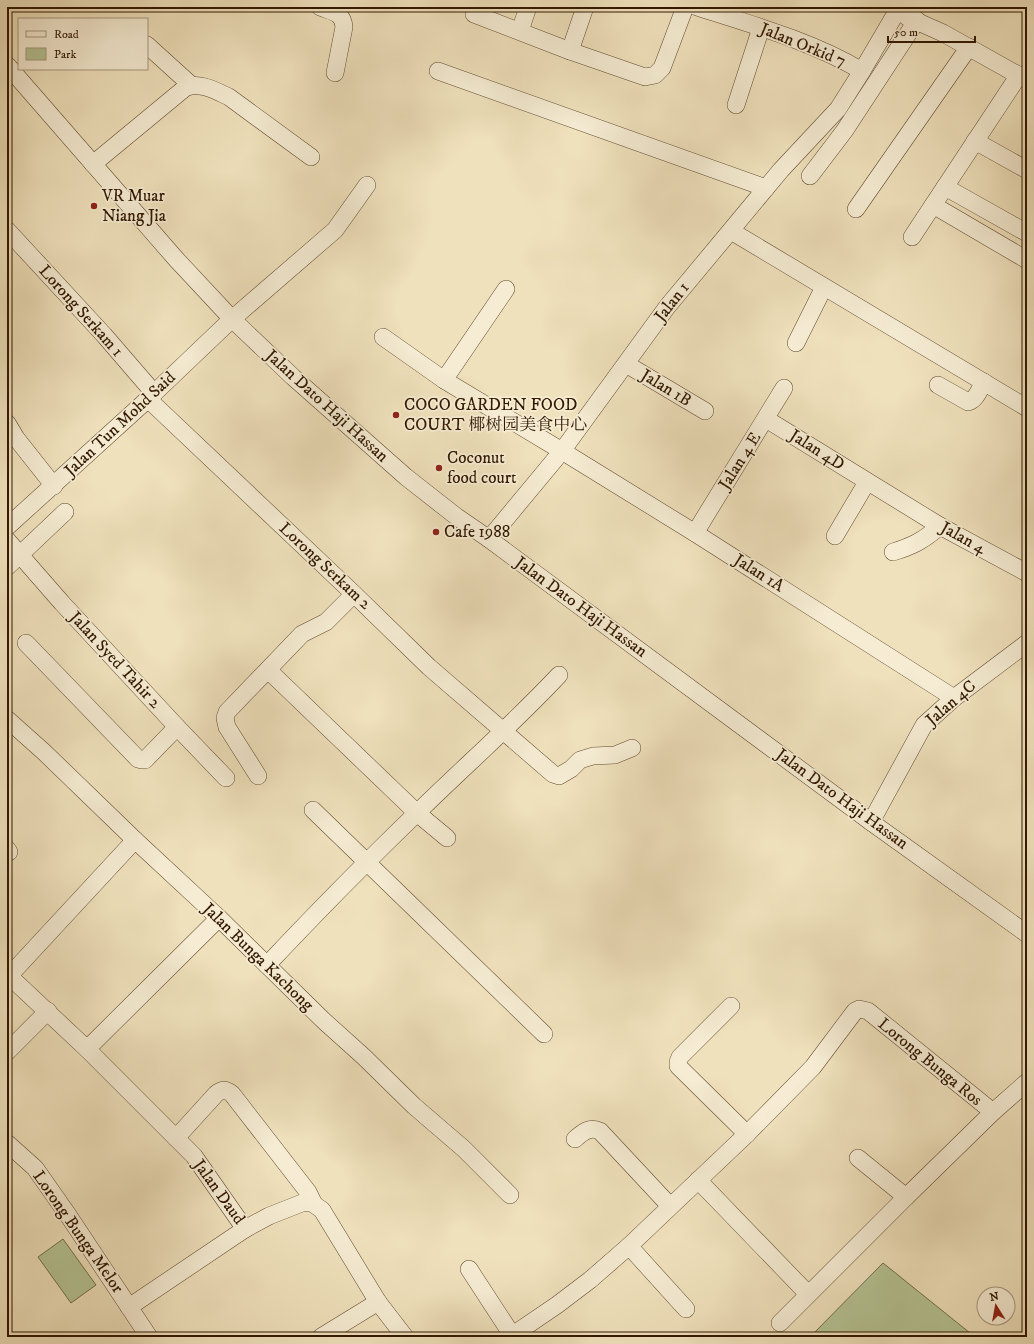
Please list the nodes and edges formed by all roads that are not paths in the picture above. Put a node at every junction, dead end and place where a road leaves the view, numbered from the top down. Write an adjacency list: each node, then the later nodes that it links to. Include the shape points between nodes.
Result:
1 (320, 7): 7 (street, via 340,15)
2 (528, 7): 11 (street)
3 (585, 7): 14 (street)
4 (685, 7): 14 (street, via 662,68 655,75 645,77)
5 (705, 8): 10 (street, Jalan Orkid 7)
6 (897, 10): 9 (street); 17 (street, Jalan 1)
7 (345, 13): 18 (street)
8 (474, 14): 11 (street)
9 (918, 20): 13 (street); 26 (street, via 845,130)
10 (762, 28): 17 (street, Jalan Orkid 7, via 807,44); 21 (street)
11 (520, 31): 14 (street)
12 (148, 46): 20 (street)
13 (969, 47): 19 (street); 31 (street)
14 (570, 51)
15 (7, 65): 24 (street, Jalan Dato Haji Hassan)
16 (438, 71): 29 (street)
17 (862, 71): 29 (street, Jalan 1, via 838,109)
18 (335, 73)
19 (1023, 77): 22 (street)
20 (191, 85): 23 (street, via 214,90 229,97); 24 (street)
21 (736, 105)
22 (975, 141): 25 (street); 28 (street)
23 (311, 158)
24 (93, 164): 39 (street, Jalan Dato Haji Hassan)
25 (1027, 170)
26 (810, 176)
27 (367, 185): 39 (street, Jalan Tun Mohd Said, via 335,230)
28 (945, 187): 30 (street); 34 (street)
29 (766, 188): 33 (street, Jalan 1)
30 (933, 205): 35 (street); 36 (street)
31 (856, 209)
32 (7, 230): 48 (street, Lorong Serkam 1, via 104,335)
33 (731, 231): 37 (street); 43 (street, Jalan 1, via 667,307)
34 (1027, 233)
35 (912, 237)
36 (1027, 260)
37 (824, 287): 41 (street); 45 (street)
38 (506, 288): 44 (street)
39 (232, 319): 48 (street, Jalan Tun Mohd Said); 63 (street, Jalan Dato Haji Hassan, via 406,477)
40 (376, 337): 42 (street)
41 (796, 342)
42 (403, 356): 44 (street, Jalan 1A); 49 (street)
43 (626, 364): 51 (street, Jalan 1B); 54 (street, Jalan 1)
44 (444, 380): 54 (street, Jalan 1A)
45 (984, 382): 46 (street, via 972,401 968,402); 50 (street)
46 (938, 385)
47 (784, 388): 52 (street, Jalan 4 E)
48 (151, 396): 56 (street, Jalan Tun Mohd Said); 68 (street, Lorong Serkam 2)
49 (459, 401)
50 (1027, 408)
51 (705, 411)
52 (766, 419): 55 (street, Jalan 4D); 61 (street, Jalan 4 E)
53 (7, 423): 56 (street)
54 (562, 451): 61 (street, Jalan 1A); 63 (street, Jalan 1)
55 (867, 482): 57 (street, Jalan 4D); 62 (street)
56 (54, 486): 60 (street, Jalan Tun Mohd Said)
57 (899, 502): 59 (street, Jalan 4)
58 (64, 512): 66 (street)
59 (940, 526): 65 (street, via 928,537 910,547); 67 (street, Jalan 4)
60 (7, 527)
61 (695, 533): 73 (street, Jalan 1A)
62 (835, 536)
63 (489, 539): 82 (street, Jalan Dato Haji Hassan)
64 (7, 540): 66 (street, Jalan Syed Tahir 2)
65 (893, 552)
66 (13, 561): 75 (street, Jalan Syed Tahir 2)
67 (1027, 573)
68 (354, 594): 71 (street, via 326,622 302,634); 76 (street, Lorong Serkam 2, via 429,667)
69 (26, 643): 75 (street, via 138,759 145,760)
70 (1027, 643): 73 (street, Jalan 4C)
71 (268, 670): 78 (street, via 227,712 225,718 227,727); 81 (street)
72 (559, 675): 76 (street)
73 (954, 698): 82 (street, Jalan 4C, via 924,725)
74 (7, 719): 84 (street, Jalan Bunga Kachong)
75 (177, 727): 79 (street, Jalan Syed Tahir 2)
76 (504, 731): 77 (street, Lorong Serkam 2, via 553,774 559,776 580,760 592,756 615,755); 81 (street)
77 (632, 748)
78 (258, 776)
79 (226, 778)
80 (313, 810): 85 (street)
81 (417, 813): 83 (street); 85 (street)
82 (871, 822): 87 (street, Jalan Dato Haji Hassan)
83 (447, 838)
84 (135, 840): 86 (street, Jalan Bunga Kachong); 89 (street)
85 (367, 863): 88 (street); 92 (street)
86 (219, 918): 88 (street, Jalan Bunga Kachong); 93 (street)
87 (1027, 934)
88 (267, 965): 103 (street, Jalan Bunga Kachong)
89 (8, 975): 91 (street, Jalan Daud)
90 (731, 1006): 97 (street, via 680,1057 678,1066)
91 (48, 1011): 93 (street, Jalan Daud); 94 (street)
92 (544, 1034)
93 (87, 1049): 98 (street, Jalan Daud)
94 (7, 1052)
95 (1027, 1082): 96 (street)
96 (993, 1112): 97 (street, Lorong Bunga Ros, via 868,1012 860,1009 855,1010 813,1067); 104 (street)
97 (747, 1134): 102 (street)
98 (176, 1138): 105 (street, via 216,1094 221,1090 227,1090 308,1192); 107 (street, Jalan Daud, via 194,1156)
99 (576, 1139): 106 (street, via 585,1131 600,1131)
100 (7, 1143): 112 (street, Lorong Bunga Melor, via 35,1168)
101 (858, 1158): 104 (street)
102 (698, 1180): 106 (street); 110 (street)
103 (510, 1195)
104 (906, 1197): 110 (street)
105 (314, 1204): 107 (street, Jalan Daud, via 302,1203 292,1206); 111 (street, via 322,1210)
106 (670, 1206): 108 (street)
107 (245, 1229): 112 (street)
108 (629, 1246): 113 (street); 115 (street, via 557,1306)
109 (469, 1269): 115 (street)
110 (808, 1294): 114 (street)
111 (378, 1302): 117 (street); 118 (street)
112 (129, 1307): 116 (street, Lorong Bunga Melor)
113 (686, 1309)
114 (780, 1323)
115 (511, 1336)
116 (149, 1337)
117 (321, 1337)
118 (405, 1337)

